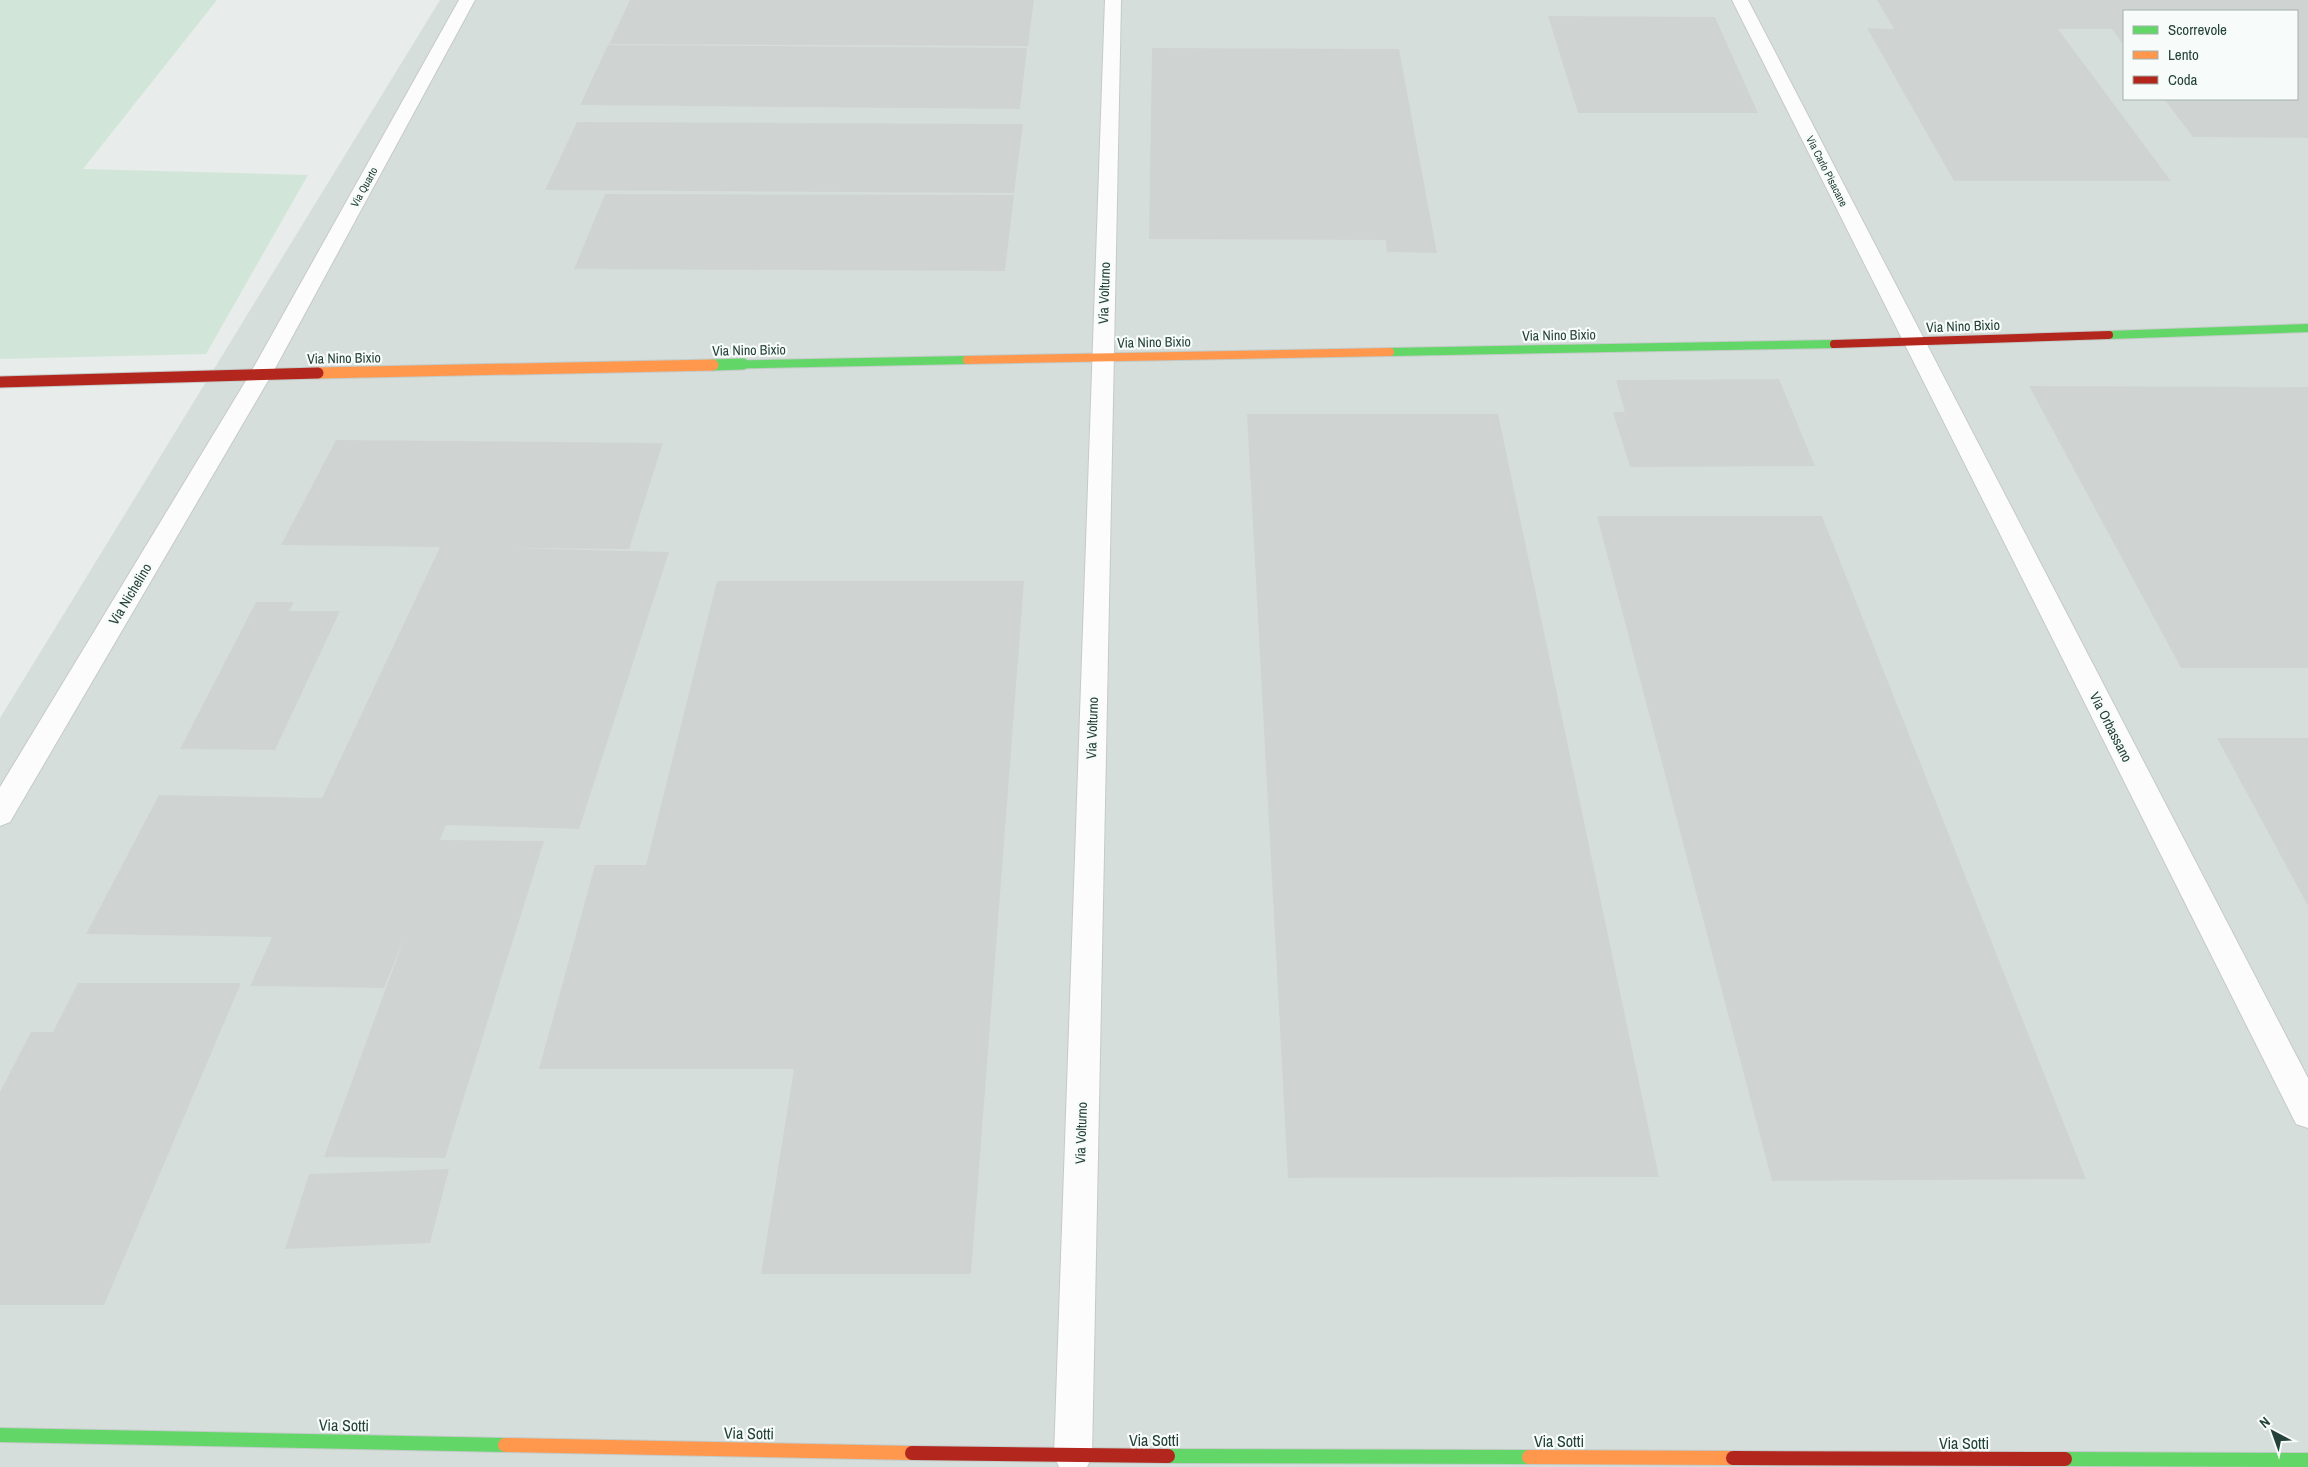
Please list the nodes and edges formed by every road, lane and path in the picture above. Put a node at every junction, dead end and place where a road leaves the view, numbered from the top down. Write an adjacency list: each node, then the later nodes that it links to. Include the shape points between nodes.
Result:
1 (467, 0): 7 (street, Via Quarto)
2 (1113, 0): 6 (street, Via Volturno)
3 (1740, 0): 5 (street, Via Carlo Pisacane)
4 (2308, 328): 5 (street, Via Nino Bixio)
5 (1914, 342): 6 (street, Via Nino Bixio); 10 (street, Via Orbassano)
6 (1102, 358): 7 (street, Via Nino Bixio); 12 (street, Via Volturno)
7 (261, 374): 8 (street, Via Nino Bixio); 9 (street, Via Nichelino)
8 (0, 382)
9 (0, 813)
10 (2308, 1112)
11 (0, 1435): 12 (street, Via Sotti)
12 (1073, 1456): 13 (street, Via Sotti)
13 (2308, 1460)

